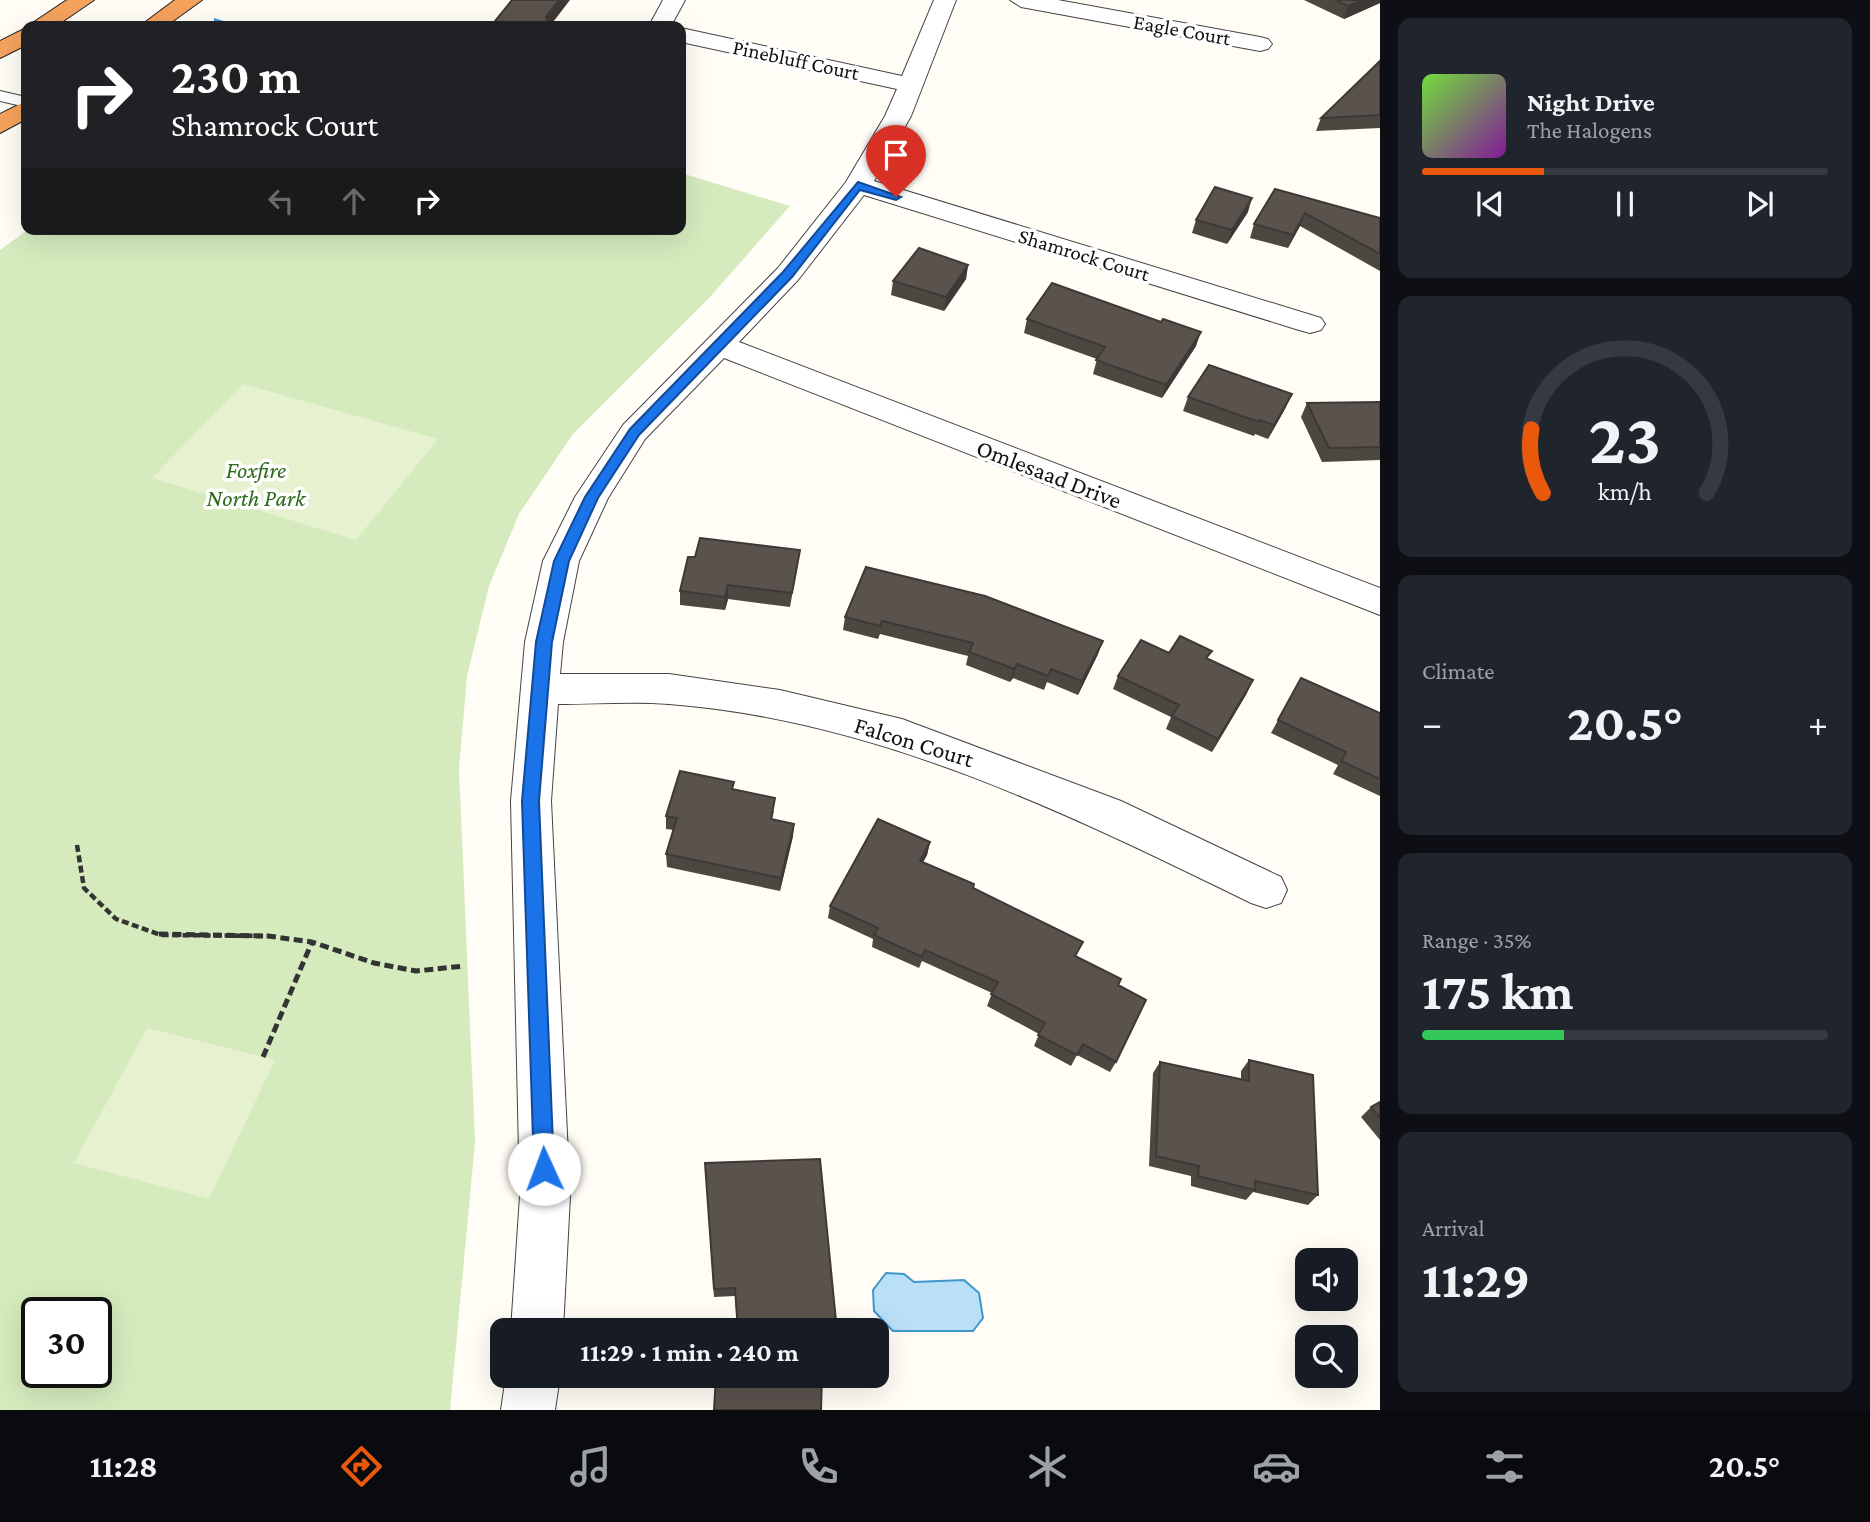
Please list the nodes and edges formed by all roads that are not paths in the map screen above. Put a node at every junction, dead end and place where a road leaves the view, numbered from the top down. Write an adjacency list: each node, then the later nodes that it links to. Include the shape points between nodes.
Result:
1 (83, 0): 6 (highway)
2 (191, 0): 7 (highway)
3 (674, 0): 8 (street)
4 (945, 0): 13 (street)
5 (1021, 0): 11 (street, Eagle Court)
6 (48, 21)
7 (159, 21)
8 (663, 21)
9 (686, 36): 13 (street, Pinebluff Court)
10 (21, 38): 12 (highway)
11 (1260, 44)
12 (0, 51)
13 (911, 85): 18 (street)
14 (0, 96): 15 (lane)
15 (21, 103)
16 (21, 109): 17 (highway)
17 (0, 125)
18 (858, 185): 19 (street, Shamrock Court); 20 (street, via 788,274)
19 (1310, 324)
20 (719, 345): 21 (street, Omlesaad Drive); 22 (street, via 635,432 592,497 561,561)
21 (1380, 602)
22 (539, 689): 23 (street, Falcon Court, via 669,688 780,705 902,734 1107,813); 24 (street, via 531,801 545,1196)
23 (1266, 891)
24 (538, 1318)
25 (531, 1388): 26 (street)
26 (528, 1410)

